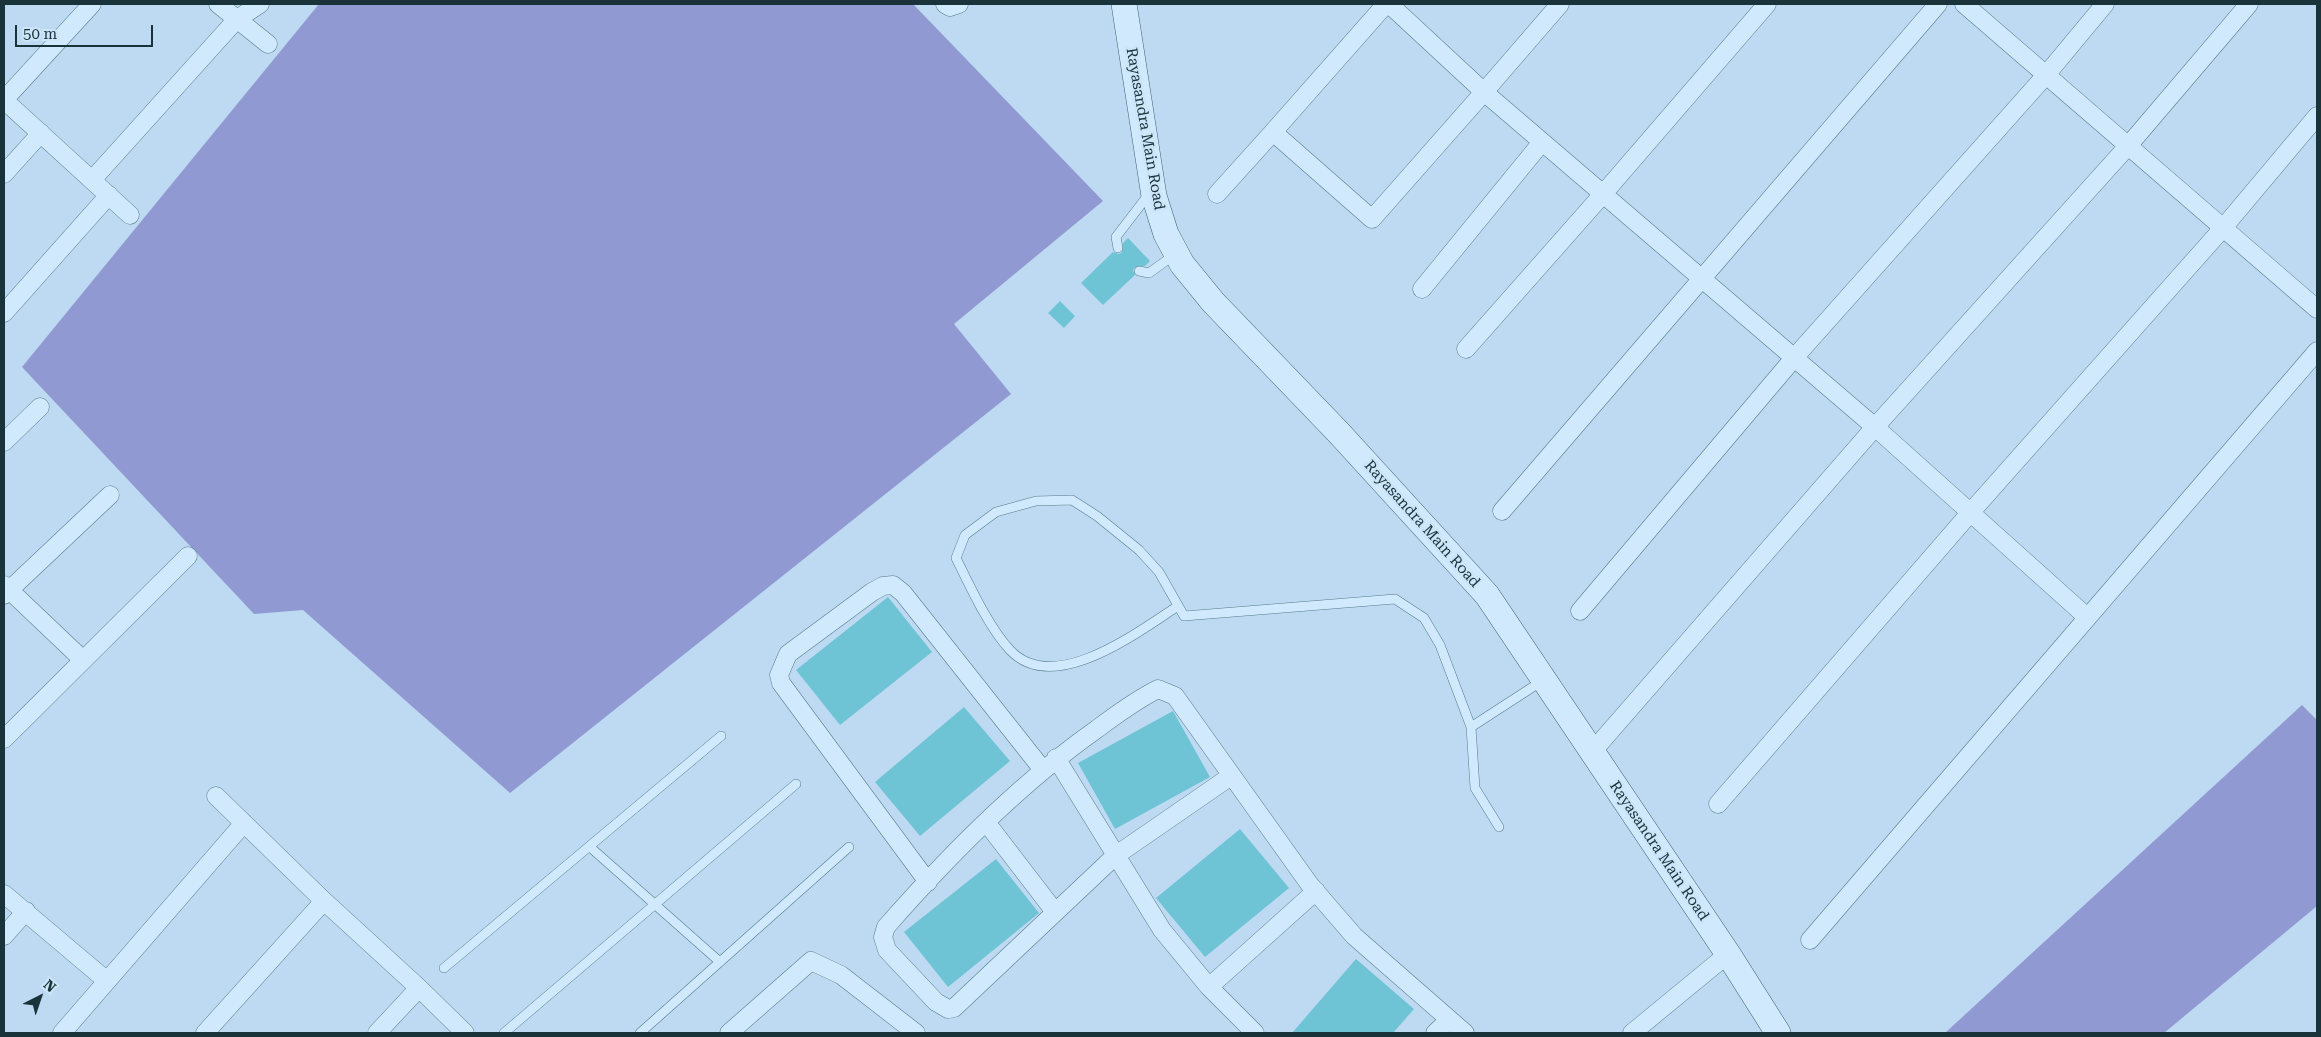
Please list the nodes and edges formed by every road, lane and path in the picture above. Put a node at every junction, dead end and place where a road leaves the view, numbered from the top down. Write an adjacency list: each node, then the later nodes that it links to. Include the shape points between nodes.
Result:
1 (92, 4): 18 (street)
2 (218, 4): 14 (street)
3 (260, 4): 14 (street)
4 (945, 4): 5 (street, via 950,7)
5 (959, 4)
6 (1124, 4): 26 (street, Rayasandra Main Road)
7 (1388, 4): 17 (street); 20 (street)
8 (1560, 4): 17 (street)
9 (1767, 4): 28 (street)
10 (1938, 4): 35 (street)
11 (1964, 4): 16 (street)
12 (2105, 4): 16 (street)
13 (2249, 4): 23 (street)
14 (237, 19): 15 (street); 25 (street)
15 (268, 44)
16 (2046, 75): 23 (street); 41 (street)
17 (1484, 92): 20 (street, via 1372,219); 22 (street)
18 (4, 100): 21 (street)
19 (2317, 116): 31 (street)
20 (1273, 132): 27 (street)
21 (41, 133): 24 (street); 25 (street)
22 (1542, 142): 28 (street); 36 (street)
23 (2128, 146): 31 (street); 43 (street)
24 (4, 174)
25 (92, 180): 29 (street)
26 (1153, 189): 32 (lane, via 1116,237); 33 (street, Rayasandra Main Road, via 1166,234)
27 (1217, 194)
28 (1603, 194): 35 (street); 39 (street)
29 (109, 195): 30 (street); 38 (street)
30 (130, 215)
31 (2223, 228): 37 (street); 47 (street)
32 (1118, 248)
33 (1177, 253): 34 (lane, via 1148,273); 54 (street, Rayasandra Main Road, via 1213,302 1339,433 1487,595)
34 (1139, 271)
35 (1700, 278): 41 (street); 46 (street)
36 (1422, 289)
37 (2317, 310)
38 (4, 313)
39 (1466, 349)
40 (2317, 351): 52 (street)
41 (1794, 358): 43 (street); 51 (street)
42 (40, 408): 44 (street)
43 (1875, 427): 47 (street); 58 (street)
44 (4, 442)
45 (110, 495): 49 (street)
46 (1502, 511)
47 (1970, 513): 52 (street); 64 (street)
48 (188, 556): 53 (street)
49 (5, 590): 53 (street)
50 (1178, 606): 50 (lane, via 1159,572 1139,550 1072,500 1036,501 996,512 965,535 956,558 989,620 1011,651 1044,667 1067,666 1119,643); 55 (lane, via 1184,616 1395,599 1424,618 1440,645)
51 (1580, 611)
52 (2087, 617): 79 (street)
53 (83, 660): 57 (street)
54 (1544, 680): 55 (lane); 58 (street, Rayasandra Main Road)
55 (1471, 727): 67 (lane, via 1475,788)
56 (720, 736): 68 (lane)
57 (4, 739)
58 (1592, 752): 80 (street, Rayasandra Main Road)
59 (1056, 758): 60 (street); 61 (street, via 1140,698 1158,689 1175,696); 70 (street)
60 (1043, 770): 65 (street); 71 (street, via 903,593 893,585 872,592 788,654 779,674 781,683)
61 (1232, 776): 70 (street); 72 (street)
62 (796, 784): 75 (lane)
63 (216, 796): 66 (street)
64 (1718, 804)
65 (986, 822): 71 (street); 77 (street)
66 (244, 823): 74 (street); 83 (street)
67 (1499, 827)
68 (590, 847): 75 (lane); 82 (lane)
69 (849, 847): 81 (lane)
70 (1115, 856): 77 (street); 84 (street, via 1162,930)
71 (928, 882): 77 (street, via 886,927 883,937 887,950 936,1002 948,1009 960,1004)
72 (1316, 891): 84 (street); 86 (street, via 1354,936)
73 (4, 894): 76 (street)
74 (324, 901): 85 (street); 89 (street)
75 (654, 904): 81 (lane); 92 (lane)
76 (26, 911): 78 (street); 83 (street)
77 (1055, 912)
78 (4, 936)
79 (1810, 940)
80 (1728, 954): 98 (street); 99 (street, Rayasandra Main Road)
81 (720, 962): 93 (lane)
82 (444, 968)
83 (107, 981): 88 (street)
84 (1209, 987): 95 (street)
85 (419, 988): 90 (street); 91 (street)
86 (1448, 1021): 96 (street); 97 (street)
87 (907, 1031): 94 (street, via 842,975 811,961)
88 (62, 1033)
89 (205, 1033)
90 (377, 1033)
91 (465, 1033)
92 (504, 1033)
93 (640, 1033)
94 (729, 1033)
95 (1255, 1033)
96 (1435, 1033)
97 (1465, 1033)
98 (1632, 1033)
99 (1778, 1033)

